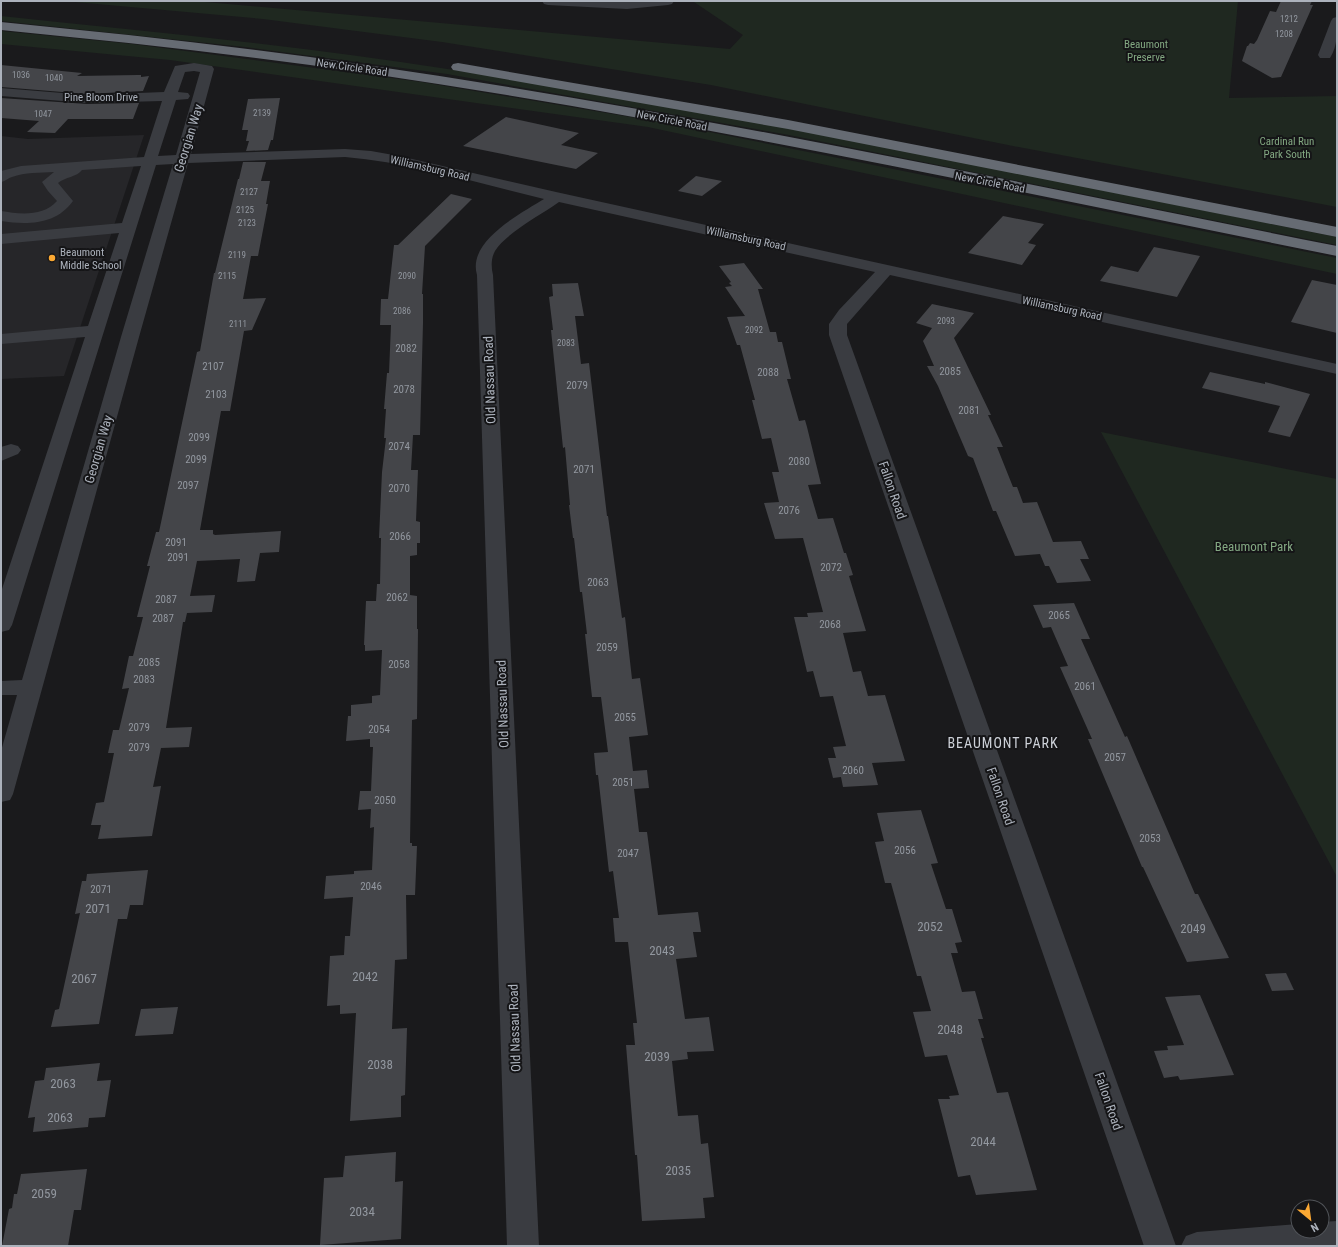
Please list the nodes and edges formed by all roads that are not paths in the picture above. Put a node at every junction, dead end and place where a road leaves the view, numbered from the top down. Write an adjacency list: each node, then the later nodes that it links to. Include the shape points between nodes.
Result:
1 (548, 1): 2 (street, via 612,5)
2 (668, 1)
3 (1337, 21): 7 (street)
4 (92, 22): 5 (highway)
5 (124, 25)
6 (1, 26): 20 (highway, New Circle Road, via 253,53 524,93 743,133)
7 (1326, 55)
8 (443, 65): 18 (highway, New Circle Road, via 682,105)
9 (1, 92): 11 (street, Pine Bloom Drive, via 74,98)
10 (201, 95): 11 (street, Pine Bloom Drive); 11 (street, Georgian Way, via 207,69 194,67 180,69); 12 (street, Georgian Way)
11 (170, 96): 13 (street, Georgian Way)
12 (181, 159): 13 (street, Williamsburg Road); 15 (street, Williamsburg Road, via 346,153 371,155); 22 (street, Georgian Way)
13 (149, 163): 14 (street, via 21,170 5,174); 16 (street, via 71,170 50,182 65,201 57,210 42,216 17,219); 17 (street, Georgian Way)
14 (1, 178)
15 (556, 197): 21 (street, Williamsburg Road); 30 (street, Old Nassau Road, via 498,238 488,249 483,269)
16 (1, 216)
17 (129, 227): 19 (street); 22 (street, Georgian Way)
18 (1337, 232)
19 (1, 239)
20 (1337, 251)
21 (887, 270): 24 (street, Williamsburg Road); 31 (street, Fallon Road, via 845,314 838,324 838,335)
22 (108, 337): 23 (street); 25 (street, Georgian Way); 26 (street, Georgian Way)
23 (1, 339)
24 (1337, 369)
25 (1, 625)
26 (32, 686): 27 (street); 28 (street, Georgian Way)
27 (1, 688)
28 (1, 794)
29 (1337, 1235): 32 (street)
30 (523, 1246)
31 (1160, 1246)
32 (1197, 1246)

